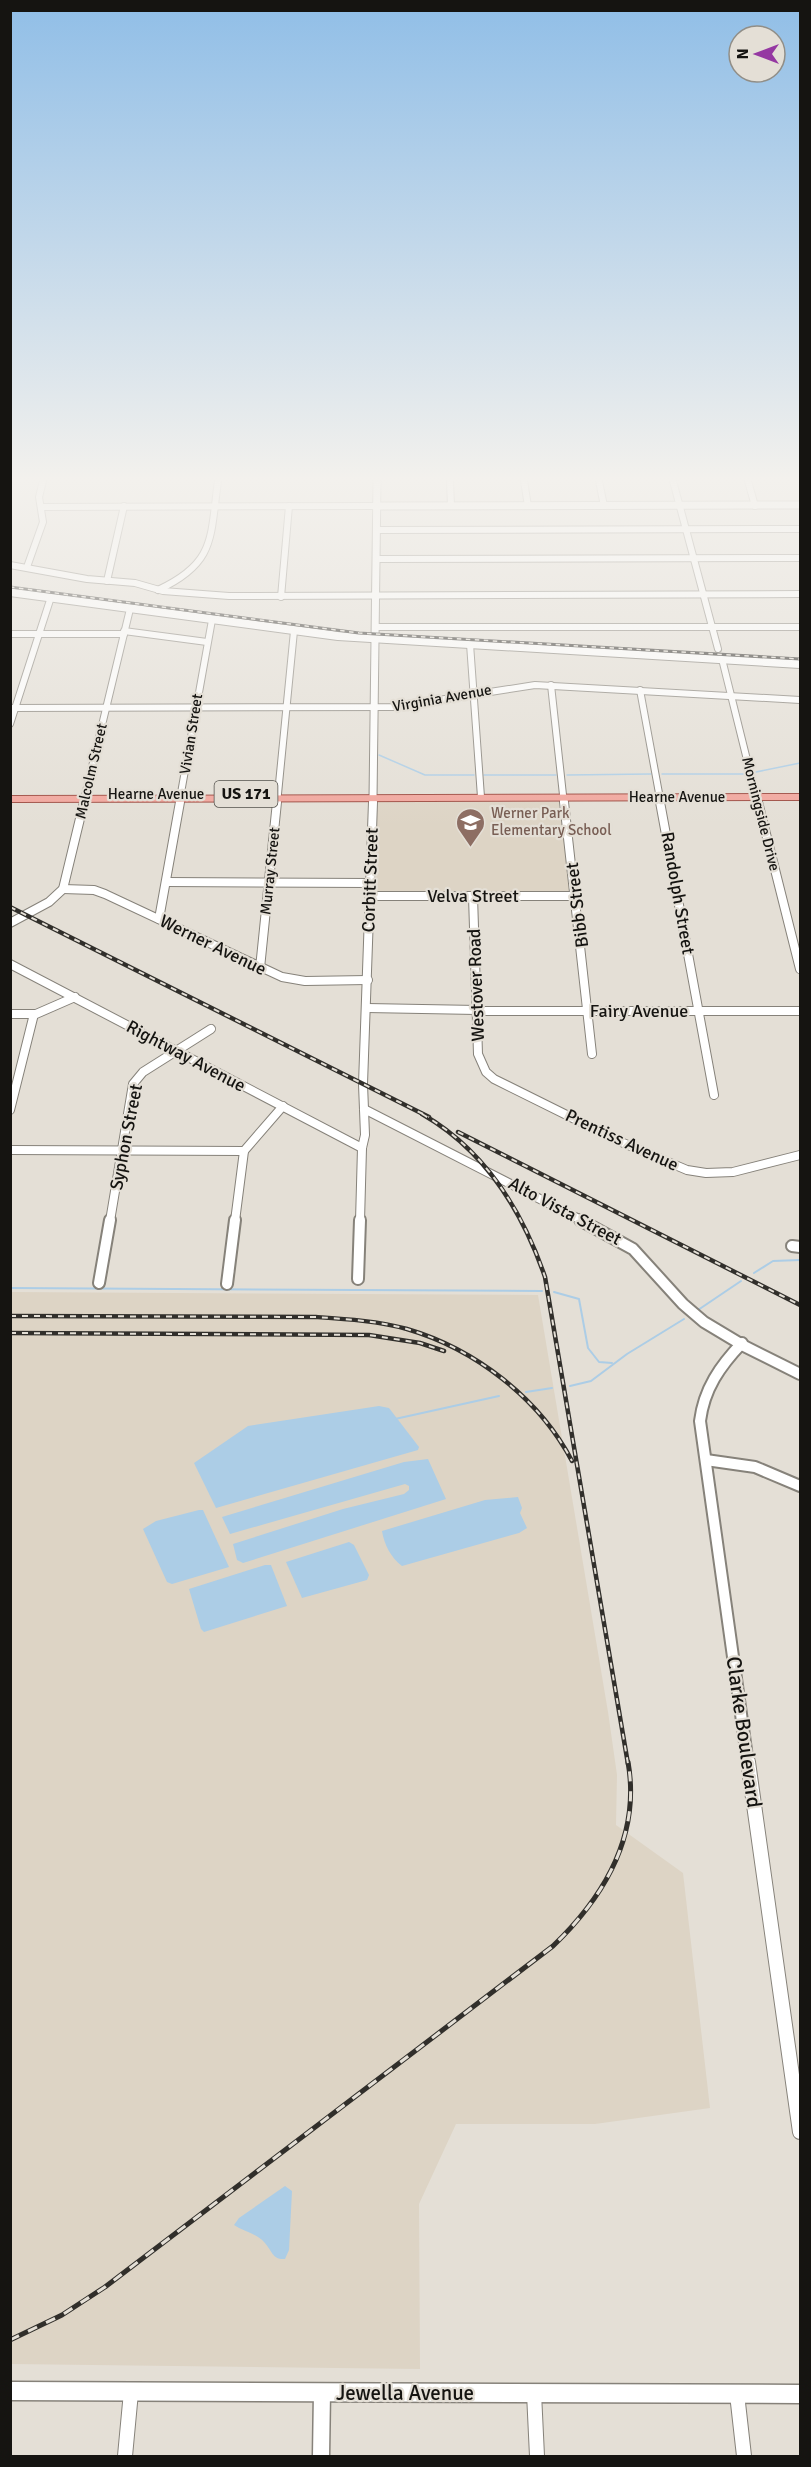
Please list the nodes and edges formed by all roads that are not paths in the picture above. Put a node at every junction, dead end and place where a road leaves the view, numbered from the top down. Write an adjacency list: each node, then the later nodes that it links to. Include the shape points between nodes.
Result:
1 (44, 596): 6 (main road)
2 (257, 596): 7 (street)
3 (308, 596): 7 (street)
4 (375, 596): 10 (street, Corbitt Street)
5 (705, 596): 11 (street)
6 (51, 597): 8 (main road); 16 (street)
7 (281, 597)
8 (130, 609): 9 (main road); 14 (street, Malcolm Street)
9 (212, 620): 13 (main road); 18 (street, Vivian Street)
10 (375, 627): 11 (street); 17 (street, Corbitt Street)
11 (712, 627): 12 (street); 20 (street)
12 (801, 627)
13 (294, 631): 17 (main road); 29 (street, Murray Street)
14 (124, 633): 16 (street); 18 (street); 31 (street, Malcolm Street)
15 (10, 634): 16 (street)
16 (38, 634): 30 (street)
17 (376, 639): 19 (main road); 32 (street, Corbitt Street)
18 (207, 642): 28 (street, Vivian Street)
19 (470, 644): 21 (main road); 25 (street)
20 (718, 648)
21 (722, 659): 22 (main road); 26 (street, Morningside Drive)
22 (801, 664)
23 (551, 685): 24 (street, Virginia Avenue); 25 (street, Virginia Avenue); 42 (street, Bibb Street)
24 (640, 690): 26 (street, Virginia Avenue); 43 (street, Randolph Street)
25 (474, 693): 32 (street, Virginia Avenue, via 424,704); 41 (street)
26 (731, 696): 27 (street, Virginia Avenue); 35 (street, Morningside Drive)
27 (801, 700)
28 (196, 707): 29 (street, Virginia Avenue); 31 (street, Virginia Avenue); 38 (street, Vivian Street)
29 (286, 707): 32 (street, Virginia Avenue); 39 (street, Murray Street)
30 (13, 708): 31 (street, Virginia Avenue); 33 (street)
31 (106, 708): 37 (street, Malcolm Street)
32 (375, 708): 40 (street, Corbitt Street)
33 (10, 724)
34 (10, 794): 37 (main road, Hearne Avenue / US 171)
35 (756, 796): 36 (main road, Hearne Avenue / US 171); 43 (main road, Hearne Avenue / US 171); 56 (street, Morningside Drive)
36 (801, 796)
37 (85, 797): 38 (main road, Hearne Avenue / US 171); 44 (main road, Hearne Avenue / US 171); 48 (street, Malcolm Street)
38 (181, 797): 39 (main road, Hearne Avenue / US 171); 45 (street, Vivian Street)
39 (278, 797): 40 (main road, Hearne Avenue / US 171); 46 (street, Murray Street)
40 (373, 797): 41 (main road, Hearne Avenue / US 171); 47 (street, Corbitt Street)
41 (481, 797): 42 (main road, Hearne Avenue / US 171)
42 (565, 797): 43 (main road, Hearne Avenue / US 171); 51 (street, Bibb Street)
43 (661, 797): 61 (street, Randolph Street)
44 (10, 800)
45 (166, 882): 46 (street); 52 (street, Vivian Street)
46 (269, 882): 47 (street); 55 (street, Murray Street)
47 (370, 883): 49 (street, Corbitt Street)
48 (63, 889): 52 (street, Werner Avenue, via 105,894); 53 (street, via 49,902)
49 (370, 896): 50 (street, Velva Street); 57 (street, Corbitt Street)
50 (473, 896): 51 (street, Velva Street); 60 (street, Westover Road)
51 (576, 896): 63 (street, Bibb Street)
52 (159, 920): 55 (street, Werner Avenue)
53 (10, 923)
54 (10, 964): 58 (street, Rightway Avenue)
55 (260, 968): 57 (street, Werner Avenue, via 293,979)
56 (801, 969)
57 (368, 980): 59 (street, Corbitt Street)
58 (75, 997): 65 (street); 67 (street, Rightway Avenue)
59 (367, 1008): 60 (street, Fairy Avenue); 72 (street, Corbitt Street)
60 (477, 1010): 63 (street, Fairy Avenue); 69 (street, Westover Road, via 478,1054)
61 (699, 1011): 62 (street, Fairy Avenue); 63 (street, Fairy Avenue); 70 (street, Randolph Street)
62 (801, 1011)
63 (589, 1012): 68 (street, Bibb Street)
64 (10, 1014): 65 (street)
65 (34, 1014): 73 (street)
66 (212, 1029): 67 (street, Syphon Street)
67 (177, 1050): 71 (street, Rightway Avenue); 76 (street, Syphon Street, via 143,1072 133,1084)
68 (592, 1054)
69 (486, 1072): 78 (street, Prentiss Avenue, via 506,1086 687,1170 733,1172)
70 (714, 1095)
71 (283, 1106): 74 (street, Rightway Avenue); 77 (street)
72 (364, 1109): 74 (street, Corbitt Street); 82 (street, Alto Vista Street, via 622,1241 644,1257 692,1313)
73 (10, 1110)
74 (362, 1148): 79 (street, Corbitt Street)
75 (10, 1150): 76 (street)
76 (121, 1150): 77 (street); 80 (street, Syphon Street)
77 (244, 1151): 81 (street)
78 (801, 1155)
79 (358, 1279)
80 (99, 1283)
81 (227, 1284)
82 (742, 1344): 83 (street, Alto Vista Street); 84 (street, Clarke Boulevard, via 715,1374 701,1406)
83 (801, 1374)
84 (705, 1460): 85 (street, via 762,1467); 86 (street, Clarke Boulevard)
85 (801, 1486)
86 (799, 2105): 87 (street, Clarke Boulevard)
87 (801, 2132)
88 (10, 2391): 89 (main road, Jewella Avenue)
89 (131, 2392): 90 (main road, Jewella Avenue); 94 (street)
90 (322, 2392): 91 (main road, Jewella Avenue); 95 (street)
91 (534, 2393): 92 (main road, Jewella Avenue); 96 (street)
92 (737, 2394): 93 (main road, Jewella Avenue); 97 (street)
93 (801, 2394)
94 (125, 2457)
95 (321, 2457)
96 (537, 2457)
97 (744, 2457)

